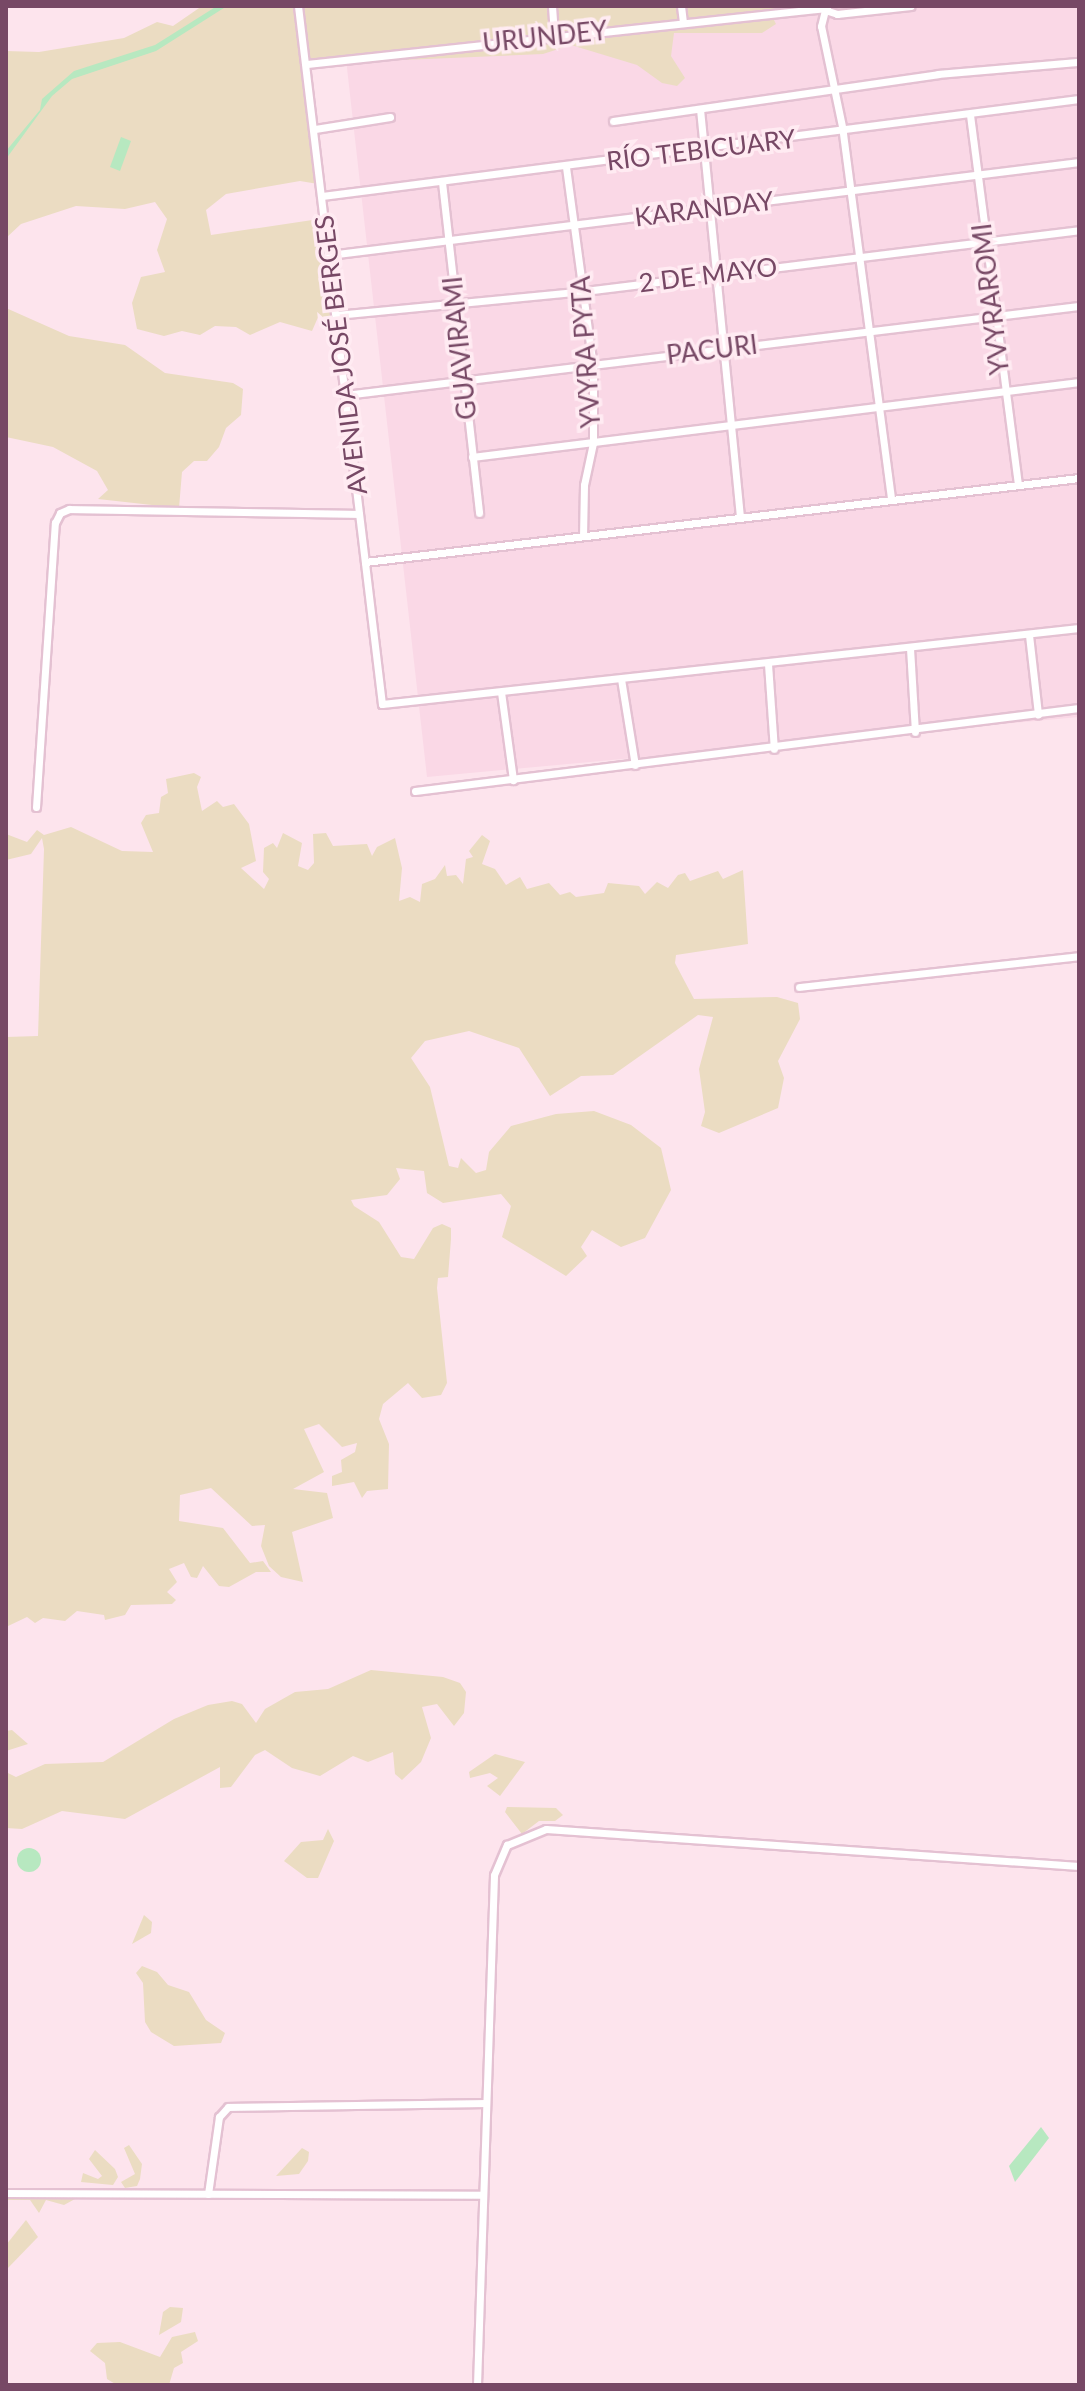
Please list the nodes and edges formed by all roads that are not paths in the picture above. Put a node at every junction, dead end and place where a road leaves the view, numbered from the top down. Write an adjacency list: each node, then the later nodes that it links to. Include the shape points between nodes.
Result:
1 (298, 6): 9 (street, AVENIDA JOSÉ BERGES)
2 (552, 6): 7 (street)
3 (681, 6): 6 (street)
4 (911, 6): 5 (street, URUNDEY, via 837,14)
5 (827, 8): 6 (street, URUNDEY); 10 (street, via 821,26)
6 (683, 22): 7 (street, URUNDEY)
7 (554, 36): 9 (street, URUNDEY)
8 (1079, 62): 10 (street, via 938,74)
9 (307, 64): 16 (street, AVENIDA JOSÉ BERGES)
10 (832, 92): 12 (street); 17 (street)
11 (1079, 99): 13 (street, RÍO TEBICUARY)
12 (700, 109): 15 (street); 18 (street)
13 (970, 115): 17 (street, RÍO TEBICUARY); 21 (street, YVYRAROMI)
14 (390, 117): 16 (street)
15 (613, 121)
16 (315, 129): 24 (street, AVENIDA JOSÉ BERGES)
17 (843, 131): 18 (street, RÍO TEBICUARY); 23 (street)
18 (702, 149): 20 (street, RÍO TEBICUARY); 25 (street)
19 (1079, 162): 21 (street, KARANDAY)
20 (566, 167): 22 (street, RÍO TEBICUARY); 26 (street, YVYRA PYTA)
21 (977, 174): 23 (street, KARANDAY); 28 (street, YVYRAROMI)
22 (442, 182): 24 (street, RÍO TEBICUARY); 29 (street, GUAVIRAMI)
23 (852, 192): 25 (street, KARANDAY); 31 (street)
24 (322, 196): 30 (street, AVENIDA JOSÉ BERGES)
25 (708, 208): 26 (street, KARANDAY); 32 (street)
26 (575, 226): 29 (street, KARANDAY); 33 (street, YVYRA PYTA)
27 (1079, 230): 28 (street, 2 DE MAYO)
28 (985, 241): 31 (street, 2 DE MAYO); 37 (street, YVYRAROMI)
29 (449, 242): 30 (street, KARANDAY); 34 (street, GUAVIRAMI)
30 (329, 255): 36 (street, AVENIDA JOSÉ BERGES)
31 (860, 256): 32 (street, 2 DE MAYO); 38 (street)
32 (716, 275): 33 (street, 2 DE MAYO); 39 (street)
33 (584, 291): 34 (street, 2 DE MAYO); 40 (street, YVYRA PYTA)
34 (455, 304): 36 (street, 2 DE MAYO); 41 (street, GUAVIRAMI)
35 (1079, 306): 37 (street, PACURI)
36 (336, 315): 44 (street, AVENIDA JOSÉ BERGES)
37 (993, 316): 38 (street, PACURI); 43 (street, YVYRAROMI)
38 (868, 330): 39 (street, PACURI); 45 (street)
39 (725, 349): 40 (street, PACURI); 46 (street)
40 (593, 366): 41 (street, PACURI); 47 (street, YVYRA PYTA)
41 (462, 381): 44 (street, PACURI); 48 (street, GUAVIRAMI)
42 (1079, 382): 43 (street)
43 (1002, 390): 45 (street); 50 (street, YVYRAROMI)
44 (345, 395): 53 (street, AVENIDA JOSÉ BERGES)
45 (877, 406): 46 (street); 51 (street)
46 (731, 425): 47 (street); 54 (street)
47 (593, 443): 48 (street); 55 (street, YVYRA PYTA, via 584,485)
48 (472, 457): 52 (street, GUAVIRAMI)
49 (1079, 478): 50 (street)
50 (1018, 483): 51 (street)
51 (891, 498): 54 (street)
52 (479, 513)
53 (359, 514): 56 (street, AVENIDA JOSÉ BERGES); 70 (street, via 69,509 60,513 55,523)
54 (740, 517): 55 (street)
55 (583, 536): 56 (street)
56 (365, 562): 62 (street, AVENIDA JOSÉ BERGES, via 382,704)
57 (1079, 628): 58 (street)
58 (1029, 635): 59 (street); 64 (street)
59 (910, 648): 60 (street); 65 (street)
60 (768, 664): 61 (street); 66 (street)
61 (621, 679): 62 (street); 67 (street)
62 (501, 692): 68 (street)
63 (1079, 708): 64 (street)
64 (1038, 714): 65 (street)
65 (915, 732): 66 (street)
66 (774, 749): 67 (street)
67 (635, 765): 68 (street)
68 (513, 780): 69 (street)
69 (415, 791)
70 (36, 807)
71 (1079, 956): 72 (street)
72 (799, 987)
73 (1079, 1866): 74 (street, via 546,1829 507,1845 494,1875)
74 (484, 2103): 76 (street, via 228,2107 219,2117); 77 (street)
75 (6, 2193): 76 (street)
76 (208, 2194): 77 (street)
77 (480, 2195): 78 (street)
78 (477, 2385)

